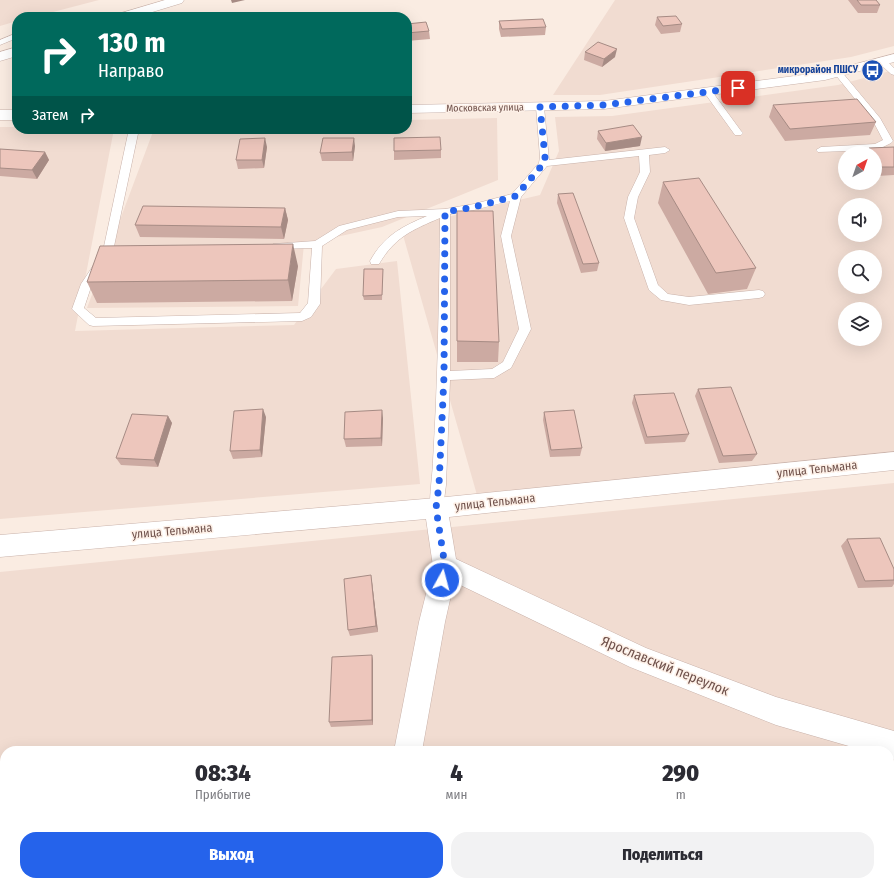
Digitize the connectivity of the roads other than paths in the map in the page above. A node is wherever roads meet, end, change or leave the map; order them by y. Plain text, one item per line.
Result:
1 (178, 0) edge
2 (139, 12) edge
3 (12, 37) edge
4 (0, 43) edge
5 (12, 53) edge
6 (0, 57) edge
7 (888, 59) edge
8 (894, 72) edge
9 (838, 73) junction
10 (708, 92) junction
11 (540, 107) junction
12 (412, 109) edge
13 (0, 115) edge
14 (12, 115) edge
15 (738, 133) dead end
16 (133, 134) edge
17 (665, 150) dead end
18 (820, 150) dead end
19 (644, 152) junction
20 (544, 163) junction
21 (516, 196) junction
22 (445, 212) junction
23 (317, 244) junction
24 (263, 246) edge
25 (375, 261) dead end
26 (759, 294) dead end
27 (444, 376) junction
28 (894, 461) edge
29 (436, 508) junction
30 (0, 546) edge
31 (445, 566) junction
32 (894, 745) edge
33 (409, 746) edge

1 - 2 street
3 - 4 lane
5 - 6 street
7 - 8 lane
7 - 9 street, Московская улица
9 - 10 street, Московская улица
9 - 18 lane
10 - 11 street, Московская улица
10 - 15 lane
11 - 12 street, Московская улица
11 - 20 lane
13 - 14 street
16 - 23 lane
17 - 19 lane
19 - 20 lane
19 - 26 lane
20 - 21 lane
21 - 22 lane
21 - 27 lane
22 - 23 lane
22 - 25 lane
22 - 27 lane
23 - 24 lane
27 - 29 lane
28 - 29 street, улица Тельмана
29 - 30 street, улица Тельмана
29 - 31 street
31 - 32 street, Ярославский переулок
31 - 33 street

